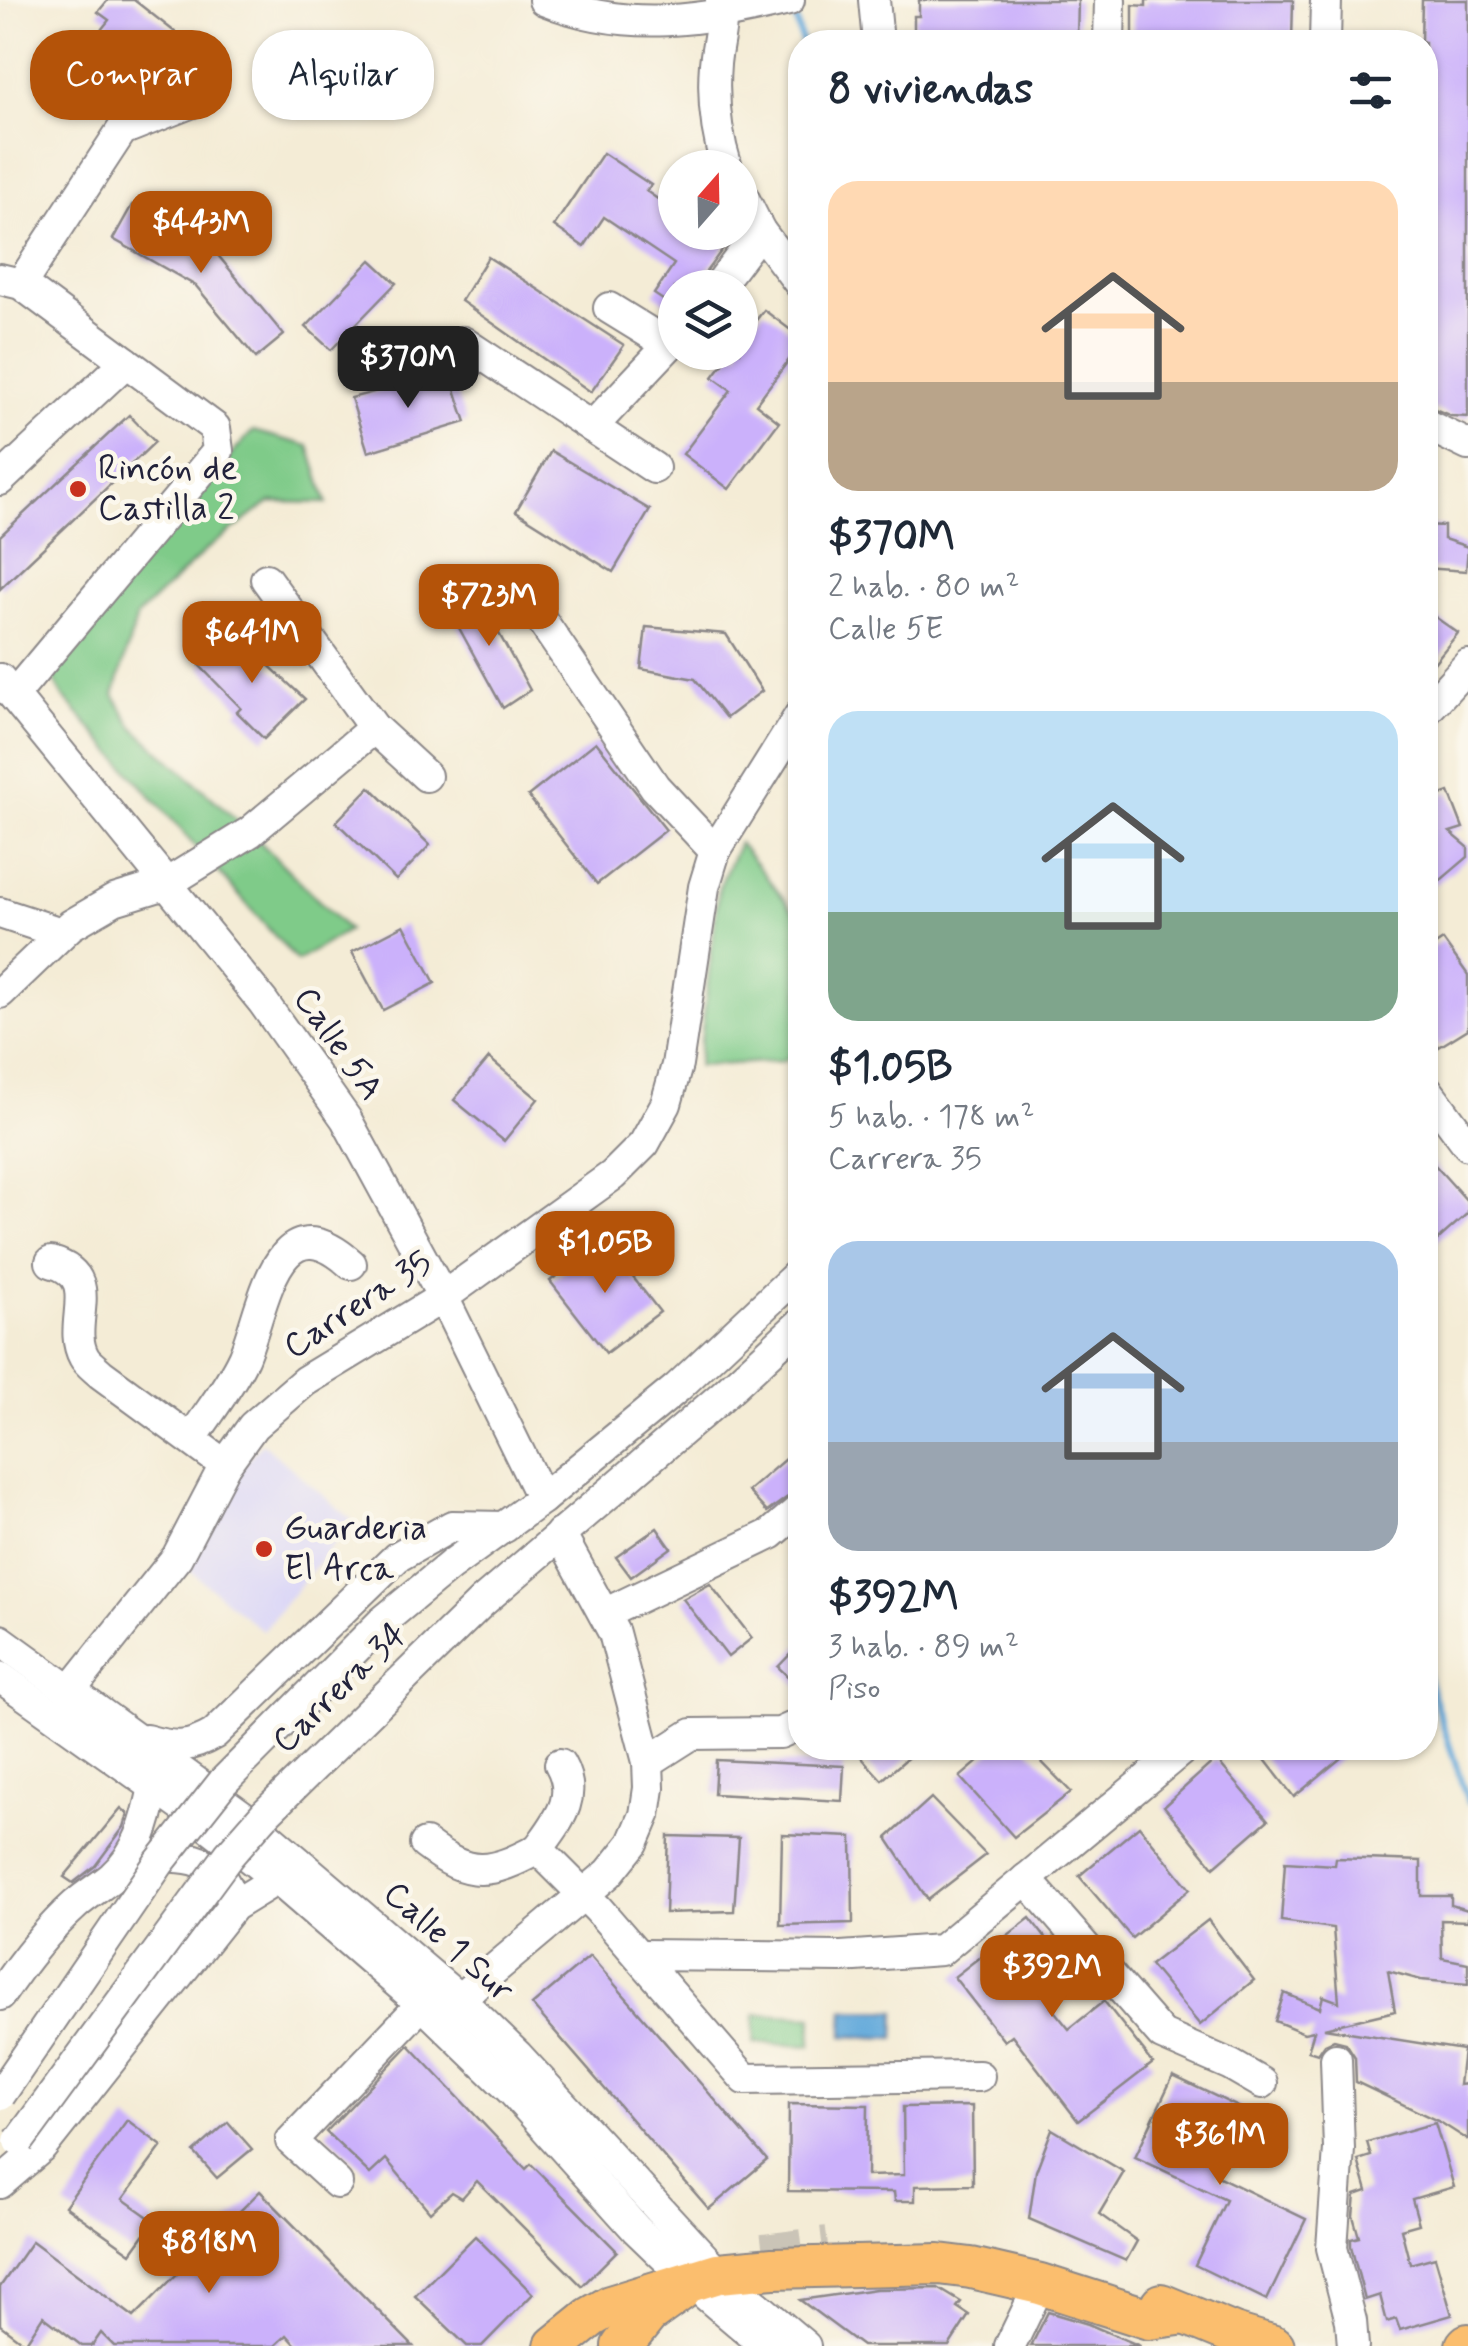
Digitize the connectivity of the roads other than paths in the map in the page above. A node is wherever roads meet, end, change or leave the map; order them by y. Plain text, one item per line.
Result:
1 (544, 0) edge
2 (790, 0) edge
3 (874, 0) edge
4 (1110, 0) edge
5 (1326, 0) edge
6 (722, 8) edge
7 (877, 30) edge
8 (1109, 30) edge
9 (1325, 30) edge
10 (147, 120) edge
11 (722, 150) edge
12 (758, 227) edge
13 (760, 231) junction
14 (788, 268) edge
15 (731, 270) edge
16 (10, 282) edge
17 (609, 308) dead end
18 (658, 334) edge
19 (464, 342) dead end
20 (658, 357) edge
21 (126, 362) junction
22 (592, 428) junction
23 (1438, 430) edge
24 (1468, 445) edge
25 (654, 468) dead end
26 (0, 480) edge
27 (266, 579) dead end
28 (525, 596) dead end
29 (1468, 666) edge
30 (4, 686) edge
31 (1438, 698) edge
32 (374, 728) junction
33 (788, 734) edge
34 (426, 776) dead end
35 (715, 852) junction
36 (166, 884) junction
37 (0, 912) edge
38 (61, 933) junction
39 (0, 994) edge
40 (1438, 1105) edge
41 (1468, 1145) edge
42 (51, 1262) dead end
43 (351, 1264) dead end
44 (788, 1283) edge
45 (443, 1297) junction
46 (788, 1335) edge
47 (192, 1438) junction
48 (225, 1464) junction
49 (542, 1499) junction
50 (788, 1519) edge
51 (504, 1527) junction
52 (560, 1534) junction
53 (604, 1614) junction
54 (0, 1640) edge
55 (0, 1677) edge
56 (70, 1690) junction
57 (788, 1729) edge
58 (136, 1737) junction
59 (1170, 1760) edge
60 (648, 1762) junction
61 (560, 1764) dead end
62 (154, 1787) junction
63 (425, 1844) dead end
64 (538, 1849) junction
65 (129, 1858) junction
66 (277, 1879) junction
67 (1026, 1879) junction
68 (584, 1896) junction
69 (233, 1906) junction
70 (640, 1956) junction
71 (0, 1995) edge
72 (459, 1999) junction
73 (422, 2004) junction
74 (1336, 2059) dead end
75 (980, 2076) dead end
76 (1262, 2083) dead end
77 (0, 2095) edge
78 (0, 2169) edge
79 (0, 2182) edge
80 (337, 2183) dead end
81 (828, 2246) tunnel mouth
82 (705, 2278) junction
83 (1040, 2284) junction
84 (1186, 2314) junction
85 (555, 2346) edge
86 (622, 2346) edge
87 (766, 2346) edge
88 (805, 2346) edge
89 (1010, 2346) edge
90 (1274, 2346) edge
91 (1353, 2346) edge

1 - 6 street
2 - 6 street
3 - 7 street
4 - 8 street
5 - 9 street
6 - 11 street
10 - 16 street
12 - 13 street
13 - 14 street
13 - 15 street
16 - 21 street
17 - 18 street
19 - 22 street
20 - 22 street
21 - 26 street
21 - 30 street
22 - 25 street
23 - 24 street
27 - 32 street
28 - 35 street
29 - 31 street
30 - 36 street, Calle 5A
32 - 34 street
32 - 36 street
33 - 35 street, Carrera 35
35 - 45 street, Carrera 35
36 - 38 street
36 - 45 street, Calle 5A
37 - 38 street
38 - 39 street
40 - 41 street
42 - 47 street
43 - 47 street
44 - 49 street, Carrera 34
45 - 48 street, Carrera 35
45 - 49 street, Calle 5A
46 - 52 street, Carrera 34
47 - 48 street
48 - 56 street, Carrera 35
49 - 51 street, Carrera 34
50 - 53 street
51 - 58 street
51 - 77 street, Carrera 34, bridge
52 - 53 street
52 - 78 street, Carrera 34, bridge
53 - 60 street
54 - 56 street, Calle 1 Sur
55 - 62 street, Calle 1 Sur
56 - 58 street, Calle 1 Sur
57 - 60 street
58 - 72 street, Calle 1 Sur
59 - 67 street
60 - 68 street
61 - 64 street
62 - 65 street
62 - 66 street, Calle 1 Sur
63 - 64 street
64 - 68 street
65 - 69 street
65 - 71 street
66 - 69 street
66 - 73 street, Calle 1 Sur
67 - 70 street
67 - 76 street
68 - 70 street
68 - 72 street
69 - 79 street
70 - 75 street
72 - 82 street, Calle 1 Sur
73 - 80 street
73 - 82 street, Calle 1 Sur
74 - 91 street
81 - 84 main road
82 - 83 main road
82 - 85 main road
82 - 86 main road
82 - 87 street, Calle 1 Sur
82 - 88 street, Calle 1 Sur
83 - 84 main road
83 - 89 street
84 - 90 main road

